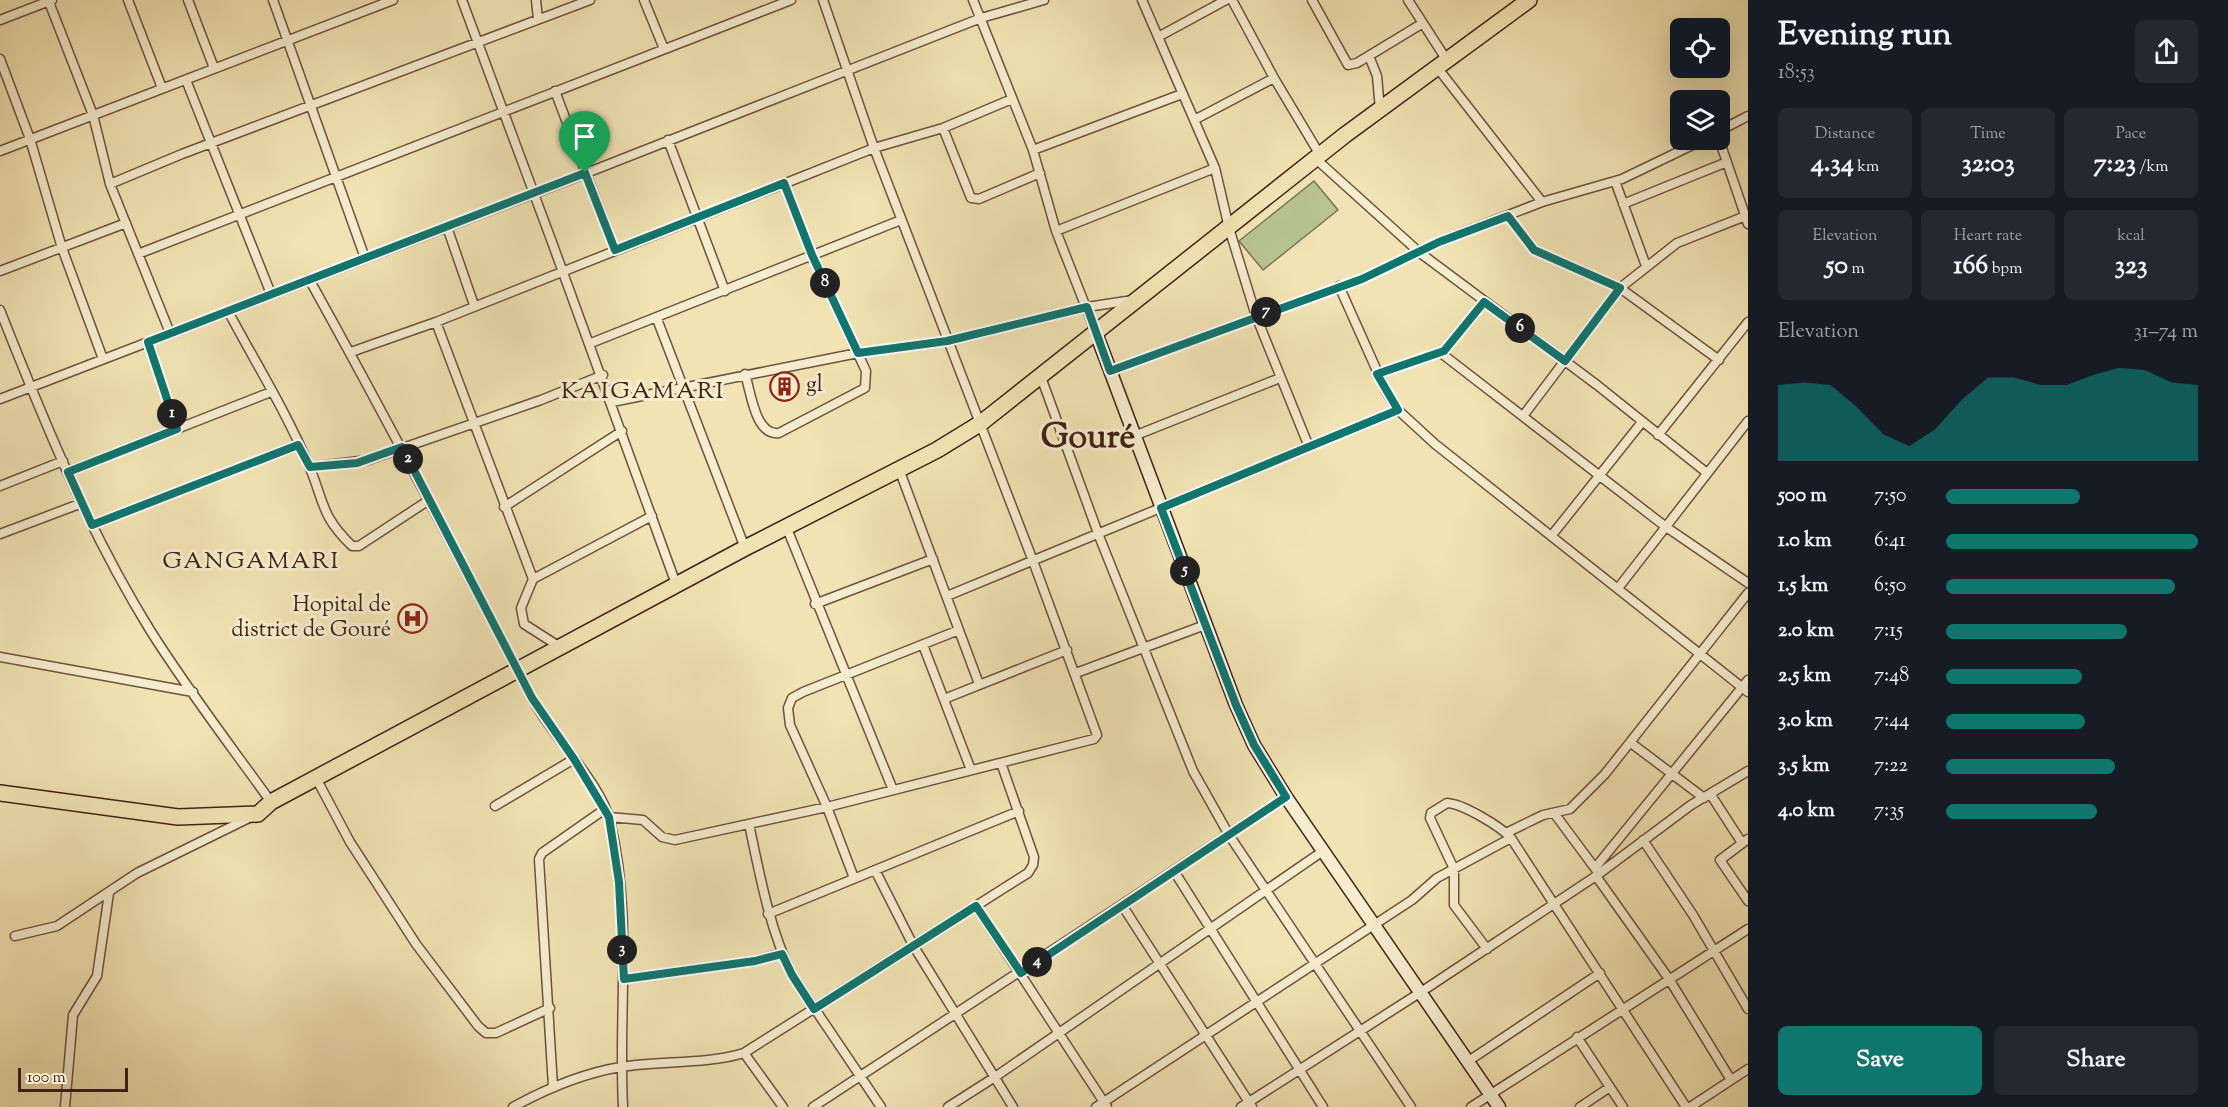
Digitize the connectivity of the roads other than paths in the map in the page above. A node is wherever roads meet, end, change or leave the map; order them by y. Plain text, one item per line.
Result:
1 (128, 0) edge
2 (188, 0) edge
3 (273, 0) edge
4 (393, 0) edge
5 (462, 0) edge
6 (536, 0) edge
7 (590, 0) edge
8 (645, 0) edge
9 (791, 0) edge
10 (823, 0) edge
11 (973, 0) edge
12 (1044, 0) edge
13 (1142, 0) edge
14 (1226, 0) edge
15 (1232, 0) edge
16 (1312, 0) edge
17 (1408, 0) edge
18 (1529, 0) edge
19 (51, 1) edge
20 (981, 18) junction
21 (0, 20) edge
22 (538, 20) junction
23 (1423, 23) junction
24 (1158, 37) junction
25 (288, 38) junction
26 (478, 42) junction
27 (664, 49) junction
28 (1369, 56) junction
29 (0, 58) edge
30 (1441, 62) junction
31 (214, 68) junction
32 (847, 71) junction
33 (1274, 78) junction
34 (186, 80) junction
35 (162, 88) junction
36 (555, 91) junction
37 (1182, 94) junction
38 (1012, 99) junction
39 (311, 105) junction
40 (1380, 110) junction
41 (503, 111) junction
42 (93, 116) junction
43 (1748, 116) edge
44 (1196, 119) junction
45 (1730, 125) edge
46 (943, 128) junction
47 (30, 139) junction
48 (668, 140) junction
49 (211, 143) junction
50 (874, 148) junction
51 (1033, 150) junction
52 (1682, 150) edge
53 (1723, 150) edge
54 (0, 151) edge
55 (1318, 157) junction
56 (1727, 162) junction
57 (1215, 168) junction
58 (1040, 172) junction
59 (585, 173) junction
60 (336, 176) junction
61 (1615, 181) junction
62 (784, 183) junction
63 (110, 184) junction
64 (533, 195) junction
65 (1542, 202) junction
66 (1623, 204) junction
67 (240, 214) junction
68 (1508, 216) junction
69 (696, 218) junction
70 (1747, 218) edge
71 (901, 220) junction
72 (126, 223) junction
73 (447, 227) junction
74 (1229, 228) junction
75 (1056, 231) junction
76 (62, 248) junction
77 (615, 250) junction
78 (1419, 252) junction
79 (138, 254) junction
80 (812, 255) junction
81 (365, 258) junction
82 (1646, 266) junction
83 (562, 270) junction
84 (0, 271) edge
85 (309, 279) junction
86 (1339, 286) junction
87 (1620, 288) junction
88 (725, 291) junction
89 (271, 294) junction
90 (1139, 299) junction
91 (1484, 302) junction
92 (474, 305) junction
93 (1087, 307) junction
94 (0, 310) edge
95 (228, 311) junction
96 (1256, 316) junction
97 (657, 319) junction
98 (436, 322) junction
99 (1748, 322) edge
100 (170, 333) junction
101 (1096, 333) junction
102 (947, 341) junction
103 (148, 342) junction
104 (591, 344) junction
105 (351, 352) junction
106 (858, 353) junction
107 (1441, 353) junction
108 (103, 359) junction
109 (1719, 360) junction
110 (1565, 361) junction
111 (1110, 371) junction
112 (745, 374) junction
113 (1377, 374) junction
114 (603, 375) junction
115 (1041, 376) junction
116 (1280, 378) junction
117 (682, 386) junction
118 (30, 388) junction
119 (271, 392) junction
120 (0, 399) edge
121 (612, 402) junction
122 (1398, 410) junction
123 (1523, 416) junction
124 (474, 422) junction
125 (1642, 422) junction
126 (1748, 422) edge
127 (981, 423) junction
128 (177, 429) junction
129 (622, 431) junction
130 (1062, 435) junction
131 (1658, 435) junction
132 (1134, 436) junction
133 (1053, 439) dead end
134 (298, 445) junction
135 (402, 447) junction
136 (1309, 447) junction
137 (63, 461) junction
138 (310, 467) junction
139 (899, 469) junction
140 (68, 472) junction
141 (1707, 473) junction
142 (1600, 475) junction
143 (0, 486) edge
144 (429, 500) junction
145 (82, 502) junction
146 (504, 507) junction
147 (1161, 508) junction
148 (652, 516) junction
149 (92, 525) junction
150 (786, 526) junction
151 (1666, 527) junction
152 (0, 534) edge
153 (1552, 535) junction
154 (1099, 536) junction
155 (745, 548) junction
156 (933, 559) junction
157 (1034, 561) junction
158 (533, 579) junction
159 (1748, 583) edge
160 (676, 584) junction
161 (1619, 587) junction
162 (1748, 593) edge
163 (947, 596) junction
164 (816, 604) junction
165 (1205, 625) junction
166 (959, 630) junction
167 (923, 645) junction
168 (561, 647) junction
169 (1143, 647) junction
170 (1067, 650) junction
171 (1700, 653) junction
172 (0, 657) edge
173 (519, 670) junction
174 (1076, 673) junction
175 (845, 675) junction
176 (979, 684) junction
177 (1746, 686) edge
178 (193, 692) junction
179 (944, 699) junction
180 (1631, 743) junction
181 (574, 759) junction
182 (1001, 763) junction
183 (971, 770) junction
184 (1748, 771) edge
185 (1674, 774) junction
186 (316, 778) junction
187 (893, 790) junction
188 (0, 792) edge
189 (1708, 796) junction
190 (1286, 797) junction
191 (271, 802) junction
192 (495, 806) dead end
193 (827, 807) junction
194 (1018, 811) junction
195 (607, 813) junction
196 (1554, 813) junction
197 (258, 814) junction
198 (749, 824) junction
199 (1228, 835) junction
200 (1508, 835) junction
201 (1643, 840) junction
202 (1745, 841) edge
203 (1323, 851) junction
204 (1454, 868) junction
205 (875, 870) junction
206 (1174, 871) junction
207 (1597, 873) junction
208 (854, 878) junction
209 (1266, 892) junction
210 (109, 893) junction
211 (1748, 901) edge
212 (1554, 903) junction
213 (1122, 905) junction
214 (976, 906) junction
215 (768, 914) junction
216 (1373, 924) junction
217 (1211, 929) junction
218 (1748, 929) edge
219 (15, 936) dead end
220 (913, 945) junction
221 (1487, 949) junction
222 (1713, 951) junction
223 (782, 954) junction
224 (1315, 963) junction
225 (1161, 964) junction
226 (1021, 973) junction
227 (1600, 973) junction
228 (624, 979) junction
229 (1668, 979) junction
230 (1421, 992) junction
231 (1257, 1002) junction
232 (550, 1008) junction
233 (1622, 1008) junction
234 (814, 1009) junction
235 (1748, 1009) edge
236 (957, 1015) junction
237 (1360, 1031) junction
238 (1059, 1033) junction
239 (1207, 1034) junction
240 (1577, 1037) junction
241 (744, 1053) junction
242 (1467, 1062) junction
243 (621, 1067) junction
244 (1748, 1069) edge
245 (1299, 1070) junction
246 (860, 1077) junction
247 (995, 1077) junction
248 (1731, 1080) junction
249 (553, 1087) junction
250 (1610, 1088) junction
251 (1490, 1094) junction
252 (1105, 1104) edge
253 (1248, 1105) edge
254 (65, 1107) edge
255 (513, 1107) edge
256 (623, 1107) edge
257 (783, 1107) edge
258 (813, 1107) edge
259 (881, 1107) edge
260 (948, 1107) edge
261 (1013, 1107) edge
262 (1096, 1107) edge
263 (1323, 1107) edge
264 (1411, 1107) edge
265 (1471, 1107) edge
266 (1499, 1107) edge
267 (1580, 1107) edge
268 (1623, 1107) edge
269 (1688, 1107) edge

1 - 35 street
2 - 31 street
3 - 25 street
4 - 25 street
5 - 26 street
6 - 22 street
7 - 22 street
8 - 27 street
9 - 27 street
10 - 32 street
11 - 20 street
12 - 20 street
13 - 24 street
14 - 24 street
15 - 33 street
16 - 28 street
17 - 23 street
18 - 30 highway
19 - 21 street
19 - 42 street
20 - 32 street
20 - 38 street
22 - 26 street
23 - 28 street
23 - 30 street
24 - 37 street
25 - 31 street
25 - 39 street
26 - 39 street
26 - 41 street
27 - 36 street
28 - 40 street
29 - 47 street
30 - 40 highway
30 - 65 street
31 - 34 street
32 - 48 street
32 - 50 street
33 - 44 street
33 - 55 street
34 - 35 street
34 - 49 street
35 - 42 street
36 - 41 street
36 - 59 street
37 - 44 street
37 - 51 street
38 - 46 street
38 - 51 street
39 - 49 street
39 - 60 street
40 - 55 highway
41 - 60 street
41 - 64 street
42 - 47 street
42 - 63 street
43 - 45 street
44 - 57 street
46 - 50 street
46 - 58 street
47 - 54 street
47 - 76 street
48 - 59 street
48 - 69 street
49 - 63 street
49 - 67 street
50 - 62 street
50 - 71 street
51 - 58 street
52 - 61 street
53 - 56 street
55 - 74 highway
55 - 78 street
56 - 66 street
56 - 70 street
57 - 74 street
57 - 75 street
58 - 75 street
59 - 64 street
59 - 77 street
60 - 67 street
60 - 81 street
61 - 65 street
61 - 66 street
62 - 69 street
62 - 80 street
63 - 72 street
64 - 73 street
64 - 83 street
65 - 68 street
66 - 82 street
67 - 79 street
67 - 89 street
68 - 78 street
68 - 87 street
69 - 77 street
69 - 88 street
70 - 82 street
71 - 80 street
71 - 102 street
72 - 76 street
72 - 79 street
73 - 81 street
73 - 92 street
74 - 90 highway
74 - 96 street
75 - 93 street
76 - 84 street
76 - 108 street
77 - 83 street
78 - 86 street
78 - 91 street
79 - 100 street
80 - 88 street
80 - 106 street
81 - 85 street
82 - 87 street
83 - 92 street
83 - 104 street
85 - 89 street
85 - 105 street
86 - 96 street
86 - 113 street
87 - 109 street
87 - 110 street
88 - 97 street
89 - 95 street
90 - 93 street
90 - 101 highway
91 - 107 street
91 - 110 street
92 - 98 street
93 - 101 street
93 - 102 street
94 - 118 street
95 - 100 street
95 - 119 street
96 - 111 street
96 - 116 street
97 - 104 street
97 - 117 street
98 - 105 street
98 - 124 street
99 - 109 street
100 - 103 street
101 - 111 main road
101 - 115 highway
102 - 106 street
102 - 127 street
103 - 108 street
103 - 128 street
104 - 114 street
105 - 135 street
106 - 112 street
106 - 112 street
107 - 113 street
107 - 123 street
108 - 118 street
109 - 131 street
110 - 123 street
110 - 125 street
111 - 132 main road
112 - 117 street
113 - 122 street
114 - 121 street
114 - 124 street
115 - 127 highway
115 - 130 street
116 - 132 street
116 - 136 street
117 - 121 street
117 - 155 street
118 - 120 street
118 - 137 street
119 - 128 street
119 - 134 street
121 - 129 street
122 - 136 street
122 - 153 street
123 - 142 street
124 - 135 street
124 - 146 street
125 - 131 street
125 - 142 street
126 - 141 street
127 - 139 highway
127 - 157 street
128 - 140 street
129 - 146 street
129 - 148 street
130 - 133 street
130 - 154 street
131 - 141 street
132 - 147 main road
134 - 138 street
134 - 149 street
135 - 138 street
135 - 144 street
136 - 147 street
137 - 140 street
137 - 143 street
138 - 144 street
139 - 150 highway
139 - 156 street
140 - 145 street
141 - 151 street
142 - 151 street
142 - 153 street
144 - 173 street
145 - 149 street
145 - 152 street
146 - 158 street
147 - 154 street
147 - 165 main road
148 - 158 street
148 - 160 street
149 - 178 street
150 - 155 highway
150 - 164 street
151 - 159 street
151 - 161 street
153 - 161 street
154 - 157 street
154 - 169 street
155 - 160 highway
156 - 163 street
156 - 164 street
157 - 163 street
157 - 170 street
158 - 168 street
160 - 168 highway
161 - 171 street
162 - 171 street
163 - 166 street
164 - 175 street
165 - 169 street
165 - 190 main road
166 - 167 street
166 - 176 street
167 - 175 street
167 - 179 street
168 - 173 highway
169 - 174 street
169 - 199 street
170 - 174 street
170 - 176 street
171 - 177 street
171 - 180 street
172 - 178 street
173 - 181 street
173 - 186 highway
174 - 182 street
175 - 187 street
175 - 193 street
176 - 179 street
177 - 185 street
178 - 191 street
179 - 183 street
180 - 185 street
180 - 196 street
181 - 192 street
181 - 195 street
182 - 183 street
182 - 194 street
183 - 187 street
184 - 189 street
185 - 189 street
185 - 207 street
186 - 191 highway
186 - 232 street
187 - 193 street
188 - 197 highway
189 - 201 street
189 - 202 street
190 - 199 street
190 - 203 main road
191 - 197 highway
193 - 198 street
193 - 208 street
194 - 205 street
194 - 214 street
195 - 198 street
195 - 228 street
195 - 232 street
196 - 200 street
196 - 207 street
197 - 210 street
198 - 215 street
199 - 206 street
199 - 209 street
200 - 204 street
200 - 204 street
200 - 212 street
201 - 207 street
201 - 222 street
202 - 211 street
203 - 209 street
203 - 216 main road
204 - 216 street
204 - 221 street
205 - 208 street
205 - 220 street
206 - 213 street
206 - 217 street
207 - 212 street
207 - 229 street
208 - 215 street
209 - 217 street
209 - 224 street
210 - 219 street
210 - 254 street
212 - 221 street
212 - 227 street
213 - 225 street
213 - 226 street
214 - 220 street
214 - 226 street
215 - 223 street
216 - 224 street
216 - 230 main road
217 - 225 street
217 - 231 street
218 - 222 street
220 - 234 street
220 - 236 street
221 - 230 street
222 - 229 street
222 - 235 street
223 - 228 street
223 - 234 street
224 - 231 street
224 - 237 street
225 - 238 street
225 - 239 street
226 - 236 street
226 - 238 street
227 - 233 street
227 - 242 street
228 - 243 street
229 - 233 street
229 - 248 street
230 - 237 street
230 - 242 main road
231 - 239 street
231 - 245 street
232 - 249 street
233 - 240 street
233 - 269 street
234 - 241 street
234 - 246 street
236 - 246 street
236 - 247 street
237 - 245 street
237 - 264 street
238 - 247 street
238 - 252 street
239 - 252 street
239 - 253 street
240 - 250 street
240 - 251 street
241 - 243 street
241 - 257 street
242 - 251 main road
243 - 249 street
243 - 256 street
244 - 248 street
245 - 253 street
245 - 263 street
246 - 258 street
246 - 259 street
247 - 260 street
247 - 261 street
248 - 269 street
249 - 255 street
250 - 267 street
250 - 268 street
251 - 265 street
251 - 266 main road
252 - 262 street

